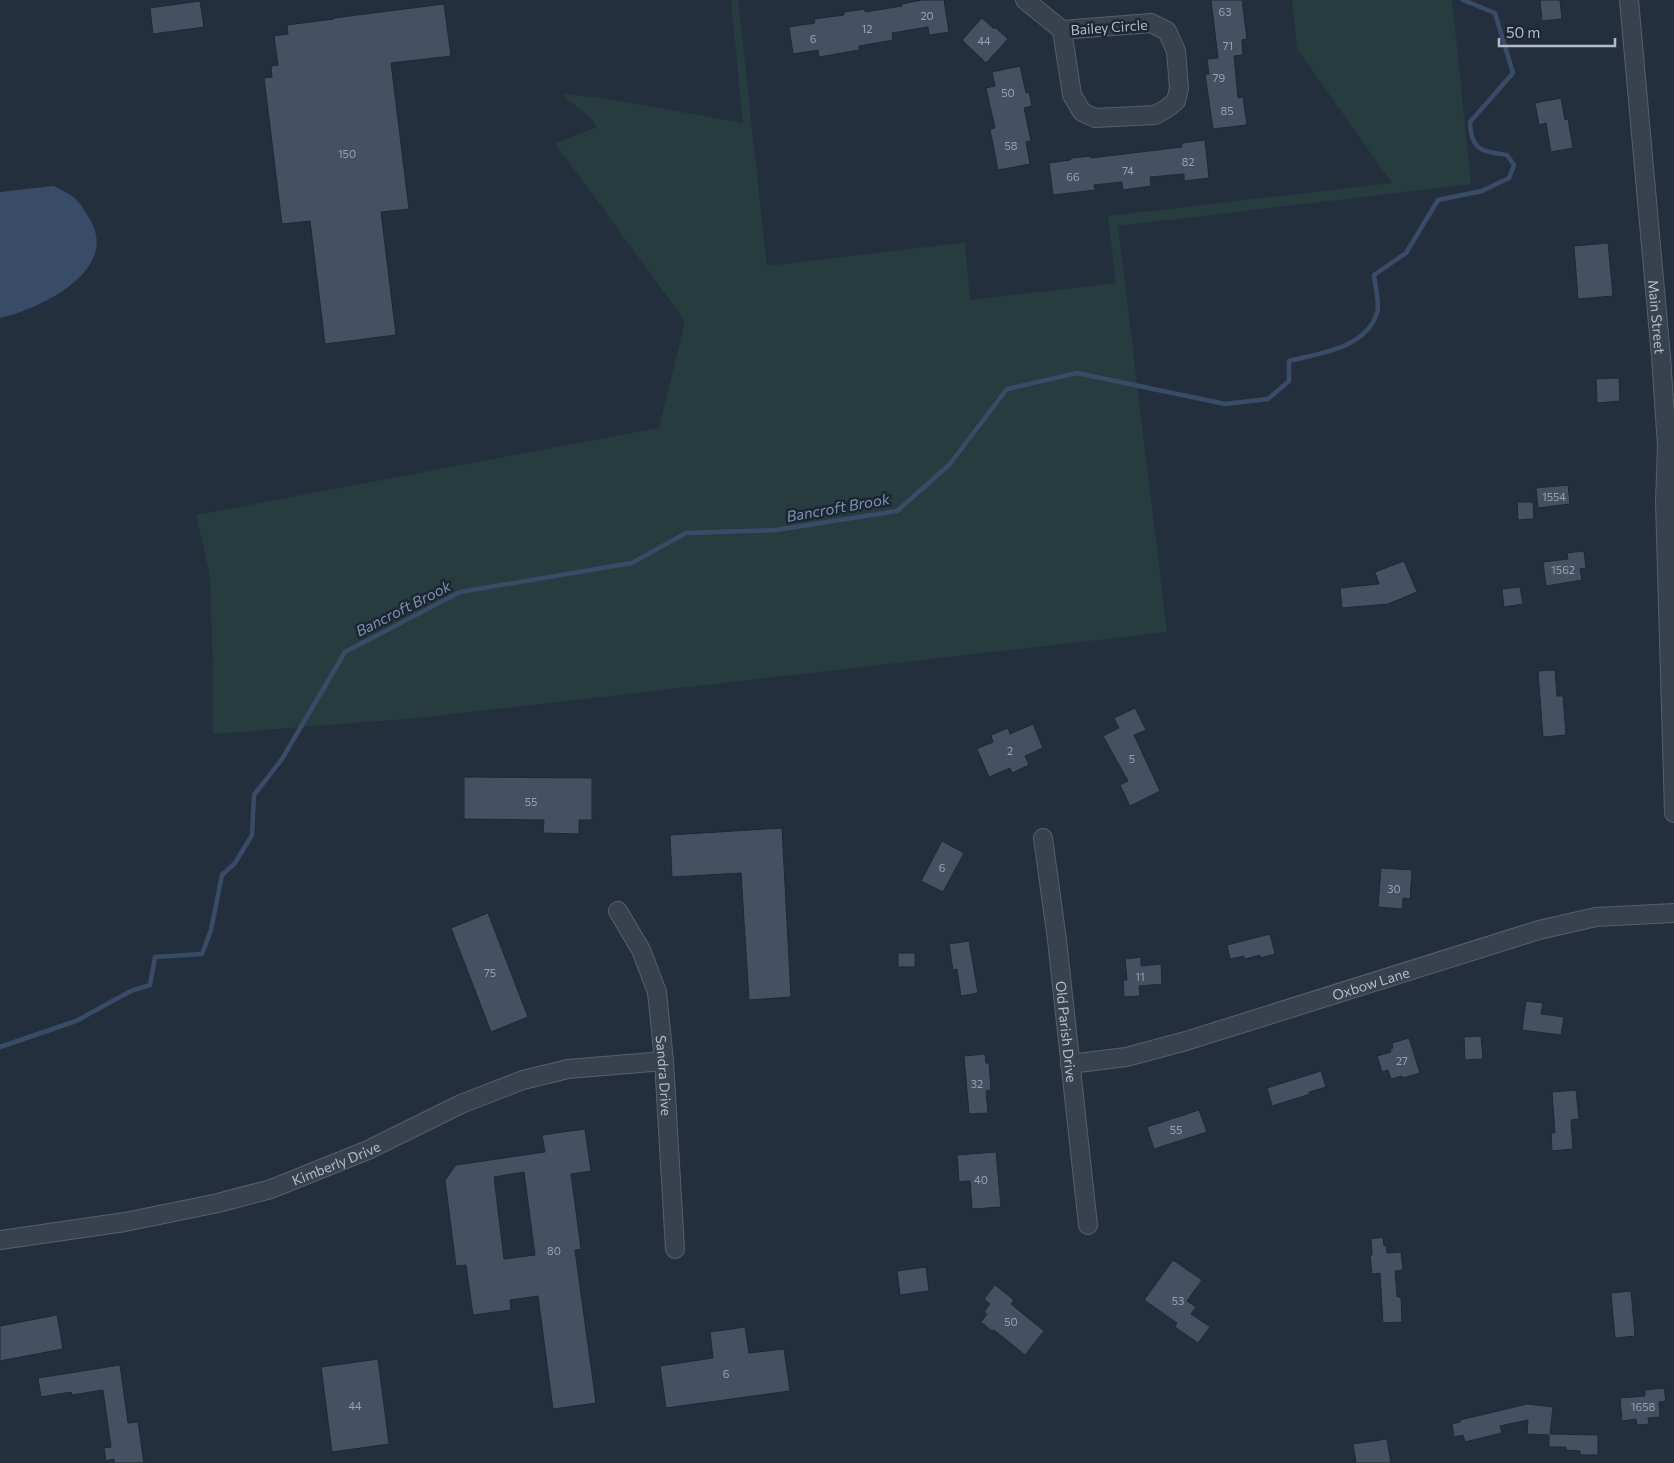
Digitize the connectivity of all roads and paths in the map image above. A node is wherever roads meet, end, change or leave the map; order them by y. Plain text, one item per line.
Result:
1 (1025, 0) edge
2 (1628, 0) edge
3 (1062, 30) junction
4 (1674, 813) edge
5 (1043, 838) dead end
6 (618, 911) dead end
7 (1674, 913) edge
8 (664, 1061) junction
9 (1070, 1064) junction
10 (1088, 1225) dead end
11 (0, 1240) edge
12 (675, 1249) dead end

1 - 3 street, Bailey Circle
2 - 4 street, Main Street
3 - 3 street, Bailey Circle
5 - 9 street, Old Parish Drive
6 - 8 street, Sandra Drive
7 - 9 street, Oxbow Lane
8 - 11 street, Kimberly Drive
8 - 12 street, Sandra Drive
9 - 10 street, Old Parish Drive

